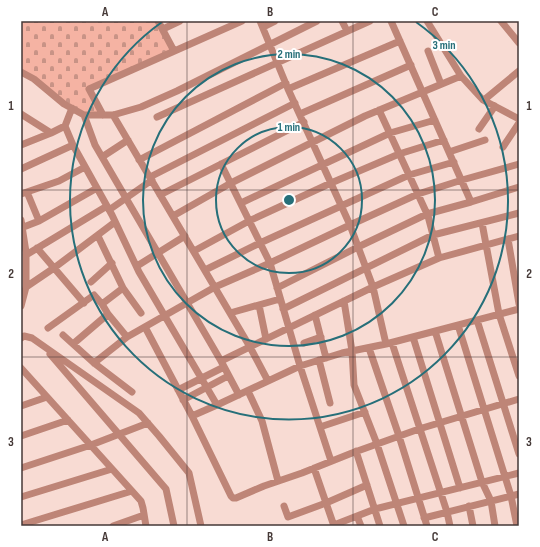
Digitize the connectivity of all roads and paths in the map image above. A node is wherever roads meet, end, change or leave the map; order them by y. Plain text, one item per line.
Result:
1 (158, 21) edge
2 (180, 21) edge
3 (242, 21) edge
4 (275, 21) edge
5 (317, 21) edge
6 (342, 21) edge
7 (370, 21) edge
8 (391, 21) edge
9 (427, 21) edge
10 (501, 21) edge
11 (262, 24) edge
12 (163, 29) junction
13 (347, 32) junction
14 (400, 41) junction
15 (519, 43) edge
16 (270, 44) junction
17 (428, 50) dead end
18 (174, 51) junction
19 (278, 63) junction
20 (410, 65) junction
21 (519, 71) edge
22 (21, 72) edge
23 (461, 76) junction
24 (441, 84) junction
25 (287, 86) junction
26 (423, 92) junction
27 (484, 100) junction
28 (295, 103) junction
29 (495, 106) junction
30 (72, 108) junction
31 (379, 110) junction
32 (21, 114) edge
33 (300, 114) junction
34 (84, 115) junction
35 (103, 115) junction
36 (113, 115) junction
37 (157, 117) dead end
38 (519, 119) edge
39 (435, 120) junction
40 (304, 122) junction
41 (519, 123) edge
42 (64, 126) junction
43 (479, 129) dead end
44 (390, 133) junction
45 (51, 134) junction
46 (128, 140) junction
47 (444, 140) junction
48 (485, 140) dead end
49 (313, 142) junction
50 (21, 144) edge
51 (73, 145) junction
52 (503, 147) dead end
53 (449, 152) junction
54 (399, 154) junction
55 (102, 157) junction
56 (139, 160) junction
57 (454, 162) junction
58 (221, 164) junction
59 (323, 164) junction
60 (519, 164) edge
61 (85, 167) junction
62 (21, 169) edge
63 (409, 175) junction
64 (151, 179) junction
65 (462, 180) junction
66 (231, 183) junction
67 (331, 183) junction
68 (519, 187) edge
69 (97, 188) junction
70 (24, 193) edge
71 (418, 194) junction
72 (160, 195) junction
73 (126, 198) junction
74 (471, 202) junction
75 (240, 203) junction
76 (341, 206) junction
77 (108, 208) junction
78 (519, 213) edge
79 (427, 214) junction
80 (173, 216) junction
81 (39, 221) junction
82 (249, 221) junction
83 (115, 222) junction
84 (482, 223) junction
85 (350, 225) junction
86 (21, 226) edge
87 (433, 235) junction
88 (98, 236) junction
89 (185, 236) junction
90 (519, 236) edge
91 (508, 239) junction
92 (260, 243) junction
93 (487, 245) junction
94 (358, 247) junction
95 (37, 248) junction
96 (194, 251) junction
97 (24, 253) edge
98 (158, 253) junction
99 (439, 258) junction
100 (112, 263) junction
101 (270, 263) junction
102 (137, 266) junction
103 (54, 268) junction
104 (366, 268) junction
105 (205, 270) junction
106 (23, 274) edge
107 (91, 282) dead end
108 (215, 287) junction
109 (373, 287) junction
110 (26, 288) junction
111 (124, 288) junction
112 (277, 288) junction
113 (280, 299) junction
114 (344, 301) junction
115 (84, 303) junction
116 (187, 303) junction
117 (102, 304) junction
118 (519, 304) edge
119 (259, 305) junction
120 (21, 306) edge
121 (283, 309) junction
122 (519, 309) edge
123 (141, 313) dead end
124 (230, 313) junction
125 (108, 314) junction
126 (499, 314) junction
127 (315, 315) junction
128 (165, 316) junction
129 (477, 320) junction
130 (458, 325) junction
131 (145, 327) junction
132 (48, 328) dead end
133 (289, 328) junction
134 (435, 331) junction
135 (63, 335) dead end
136 (321, 336) junction
137 (127, 337) junction
138 (413, 337) junction
139 (21, 338) edge
140 (266, 339) junction
141 (304, 343) dead end
142 (72, 344) junction
143 (389, 344) junction
144 (43, 346) junction
145 (250, 347) junction
146 (369, 348) junction
147 (352, 351) junction
148 (322, 359) junction
149 (94, 363) junction
150 (222, 364) junction
151 (300, 366) junction
152 (21, 368) edge
153 (24, 376) edge
154 (228, 376) junction
155 (519, 376) edge
156 (202, 379) junction
157 (268, 381) junction
158 (207, 387) junction
159 (178, 390) junction
160 (248, 391) junction
161 (132, 392) dead end
162 (239, 395) junction
163 (47, 397) junction
164 (519, 399) edge
165 (183, 400) junction
166 (330, 403) dead end
167 (503, 403) junction
168 (217, 405) junction
169 (21, 406) edge
170 (484, 409) junction
171 (365, 412) junction
172 (192, 416) junction
173 (461, 416) junction
174 (68, 420) junction
175 (440, 423) junction
176 (148, 424) junction
177 (320, 427) junction
178 (419, 429) junction
179 (120, 435) junction
180 (21, 436) edge
181 (399, 436) junction
182 (377, 444) junction
183 (91, 445) junction
184 (356, 451) junction
185 (519, 454) edge
186 (332, 461) junction
187 (21, 468) edge
188 (314, 468) junction
189 (112, 469) junction
190 (519, 473) edge
191 (505, 476) junction
192 (278, 481) junction
193 (482, 482) junction
194 (367, 485) junction
195 (460, 488) junction
196 (132, 491) junction
197 (441, 493) junction
198 (519, 494) edge
199 (511, 496) junction
200 (21, 497) edge
201 (418, 498) junction
202 (491, 501) junction
203 (326, 503) junction
204 (396, 504) junction
205 (284, 506) dead end
206 (470, 506) junction
207 (376, 510) junction
208 (447, 512) junction
209 (144, 516) junction
210 (357, 516) junction
211 (424, 518) junction
212 (21, 525) edge
213 (334, 525) edge
214 (113, 526) edge
215 (146, 526) edge
216 (174, 526) edge
217 (201, 526) edge
218 (361, 526) edge
219 (380, 526) edge
220 (404, 526) edge
221 (427, 526) edge
222 (450, 526) edge
223 (473, 526) edge
224 (495, 526) edge
225 (517, 526) edge

1 - 12 street
2 - 12 street
3 - 18 street
4 - 11 street
5 - 16 street
6 - 13 street
7 - 13 street
8 - 14 street
9 - 23 street
10 - 15 street
11 - 16 street
12 - 18 street
13 - 19 street
14 - 20 street
14 - 25 street
16 - 19 street
16 - 36 street
17 - 24 street
18 - 35 street
19 - 25 street
19 - 37 street
20 - 26 street
20 - 33 street
21 - 27 street
22 - 30 street
23 - 24 street
23 - 27 street
24 - 26 street
25 - 28 street
25 - 56 street
26 - 31 street
26 - 39 street
27 - 29 street
28 - 33 street
28 - 64 street
29 - 38 street
29 - 43 street
30 - 34 street
30 - 42 street
31 - 44 street
31 - 49 street
32 - 45 street
33 - 40 street
34 - 35 street
34 - 55 street
35 - 36 street
36 - 46 street
39 - 44 street
39 - 47 street
40 - 49 street
40 - 58 street
41 - 52 street
42 - 45 street
42 - 51 street
44 - 54 street
44 - 59 street
45 - 50 street
46 - 55 street
46 - 56 street
47 - 53 street
47 - 54 street
48 - 53 street
49 - 59 street
49 - 66 street
51 - 61 street
51 - 62 street
53 - 57 street
54 - 63 street
54 - 67 street
55 - 73 street
56 - 64 street
57 - 63 street
57 - 65 street
58 - 66 street
58 - 72 street
59 - 67 street
59 - 75 street
60 - 65 street
61 - 69 street
61 - 70 street
63 - 71 street
63 - 76 street
64 - 72 street
64 - 73 street
65 - 71 street
65 - 74 street
66 - 75 street
66 - 80 street
67 - 76 street
67 - 82 street
68 - 74 street
69 - 77 street
69 - 81 street
70 - 81 street
71 - 79 street
71 - 85 street
72 - 80 street
73 - 77 street
73 - 98 street
74 - 79 street
75 - 82 street
76 - 85 street
76 - 92 street
77 - 83 street
77 - 95 street
78 - 84 street
79 - 87 street
79 - 94 street
80 - 89 street
81 - 86 street
82 - 92 street
82 - 96 street
83 - 88 street
83 - 102 street
84 - 87 street
84 - 93 street
85 - 94 street
85 - 101 street
86 - 97 street
87 - 99 street
87 - 104 street
88 - 100 street
88 - 103 street
89 - 96 street
89 - 98 street
90 - 91 street
91 - 93 street
91 - 118 street
92 - 101 street
92 - 105 street
93 - 99 street
93 - 126 street
94 - 104 street
94 - 112 street
95 - 97 street
95 - 103 street
96 - 105 street
97 - 106 street
98 - 102 street
98 - 116 street
99 - 109 street
100 - 107 street
100 - 111 street
101 - 108 street
101 - 112 street
102 - 128 street
103 - 110 street
103 - 115 street
104 - 109 street
104 - 121 street
105 - 108 street
106 - 110 street
108 - 116 street
108 - 124 street
109 - 114 street
109 - 143 street
110 - 120 street
111 - 117 street
111 - 123 street
112 - 113 street
113 - 119 street
113 - 121 street
114 - 127 street
114 - 147 street
115 - 117 street
115 - 132 street
116 - 128 street
116 - 150 street
117 - 125 street
119 - 124 street
119 - 140 street
121 - 133 street
122 - 126 street
124 - 145 street
125 - 137 street
125 - 142 street
126 - 129 street
126 - 155 street
127 - 133 street
127 - 136 street
128 - 131 street
128 - 156 street
129 - 130 street
129 - 167 street
130 - 134 street
130 - 170 street
131 - 137 street
131 - 159 street
133 - 140 street
133 - 151 street
134 - 138 street
134 - 173 street
135 - 142 street
136 - 141 street
136 - 148 street
137 - 149 street
138 - 143 street
138 - 175 street
139 - 144 street
140 - 145 street
142 - 149 street
143 - 146 street
143 - 178 street
144 - 176 street
144 - 179 street
145 - 150 street
145 - 157 street
146 - 147 street
146 - 181 street
147 - 148 street
147 - 171 street
148 - 151 street
148 - 166 street
149 - 161 street
150 - 154 street
150 - 156 street
151 - 157 street
151 - 177 street
152 - 153 street
153 - 163 street
154 - 158 street
154 - 162 street
156 - 158 street
156 - 159 street
157 - 160 street
158 - 165 street
158 - 168 street
159 - 165 street
160 - 162 street
160 - 192 street
162 - 168 street
163 - 169 street
163 - 174 street
164 - 167 street
165 - 172 street
167 - 170 street
167 - 185 street
168 - 172 street
170 - 173 street
170 - 191 street
171 - 177 street
171 - 182 street
172 - 192 street
173 - 175 street
173 - 193 street
174 - 180 street
174 - 183 street
175 - 178 street
175 - 195 street
176 - 179 street
176 - 217 street
177 - 186 street
178 - 181 street
178 - 197 street
179 - 183 street
179 - 216 street
181 - 182 street
181 - 201 street
182 - 184 street
182 - 204 street
183 - 187 street
183 - 189 street
184 - 186 street
184 - 194 street
186 - 188 street
188 - 192 street
188 - 203 street
189 - 196 street
189 - 200 street
190 - 191 street
191 - 193 street
191 - 199 street
193 - 195 street
193 - 202 street
194 - 203 street
194 - 207 street
195 - 197 street
196 - 209 street
196 - 212 street
197 - 201 street
197 - 208 street
198 - 199 street
199 - 202 street
199 - 225 street
201 - 204 street
201 - 211 street
202 - 206 street
202 - 224 street
203 - 205 street
203 - 213 street
204 - 207 street
204 - 220 street
206 - 208 street
206 - 223 street
207 - 210 street
207 - 219 street
208 - 211 street
208 - 222 street
209 - 214 street
209 - 215 street
210 - 213 street
210 - 218 street
211 - 221 street

